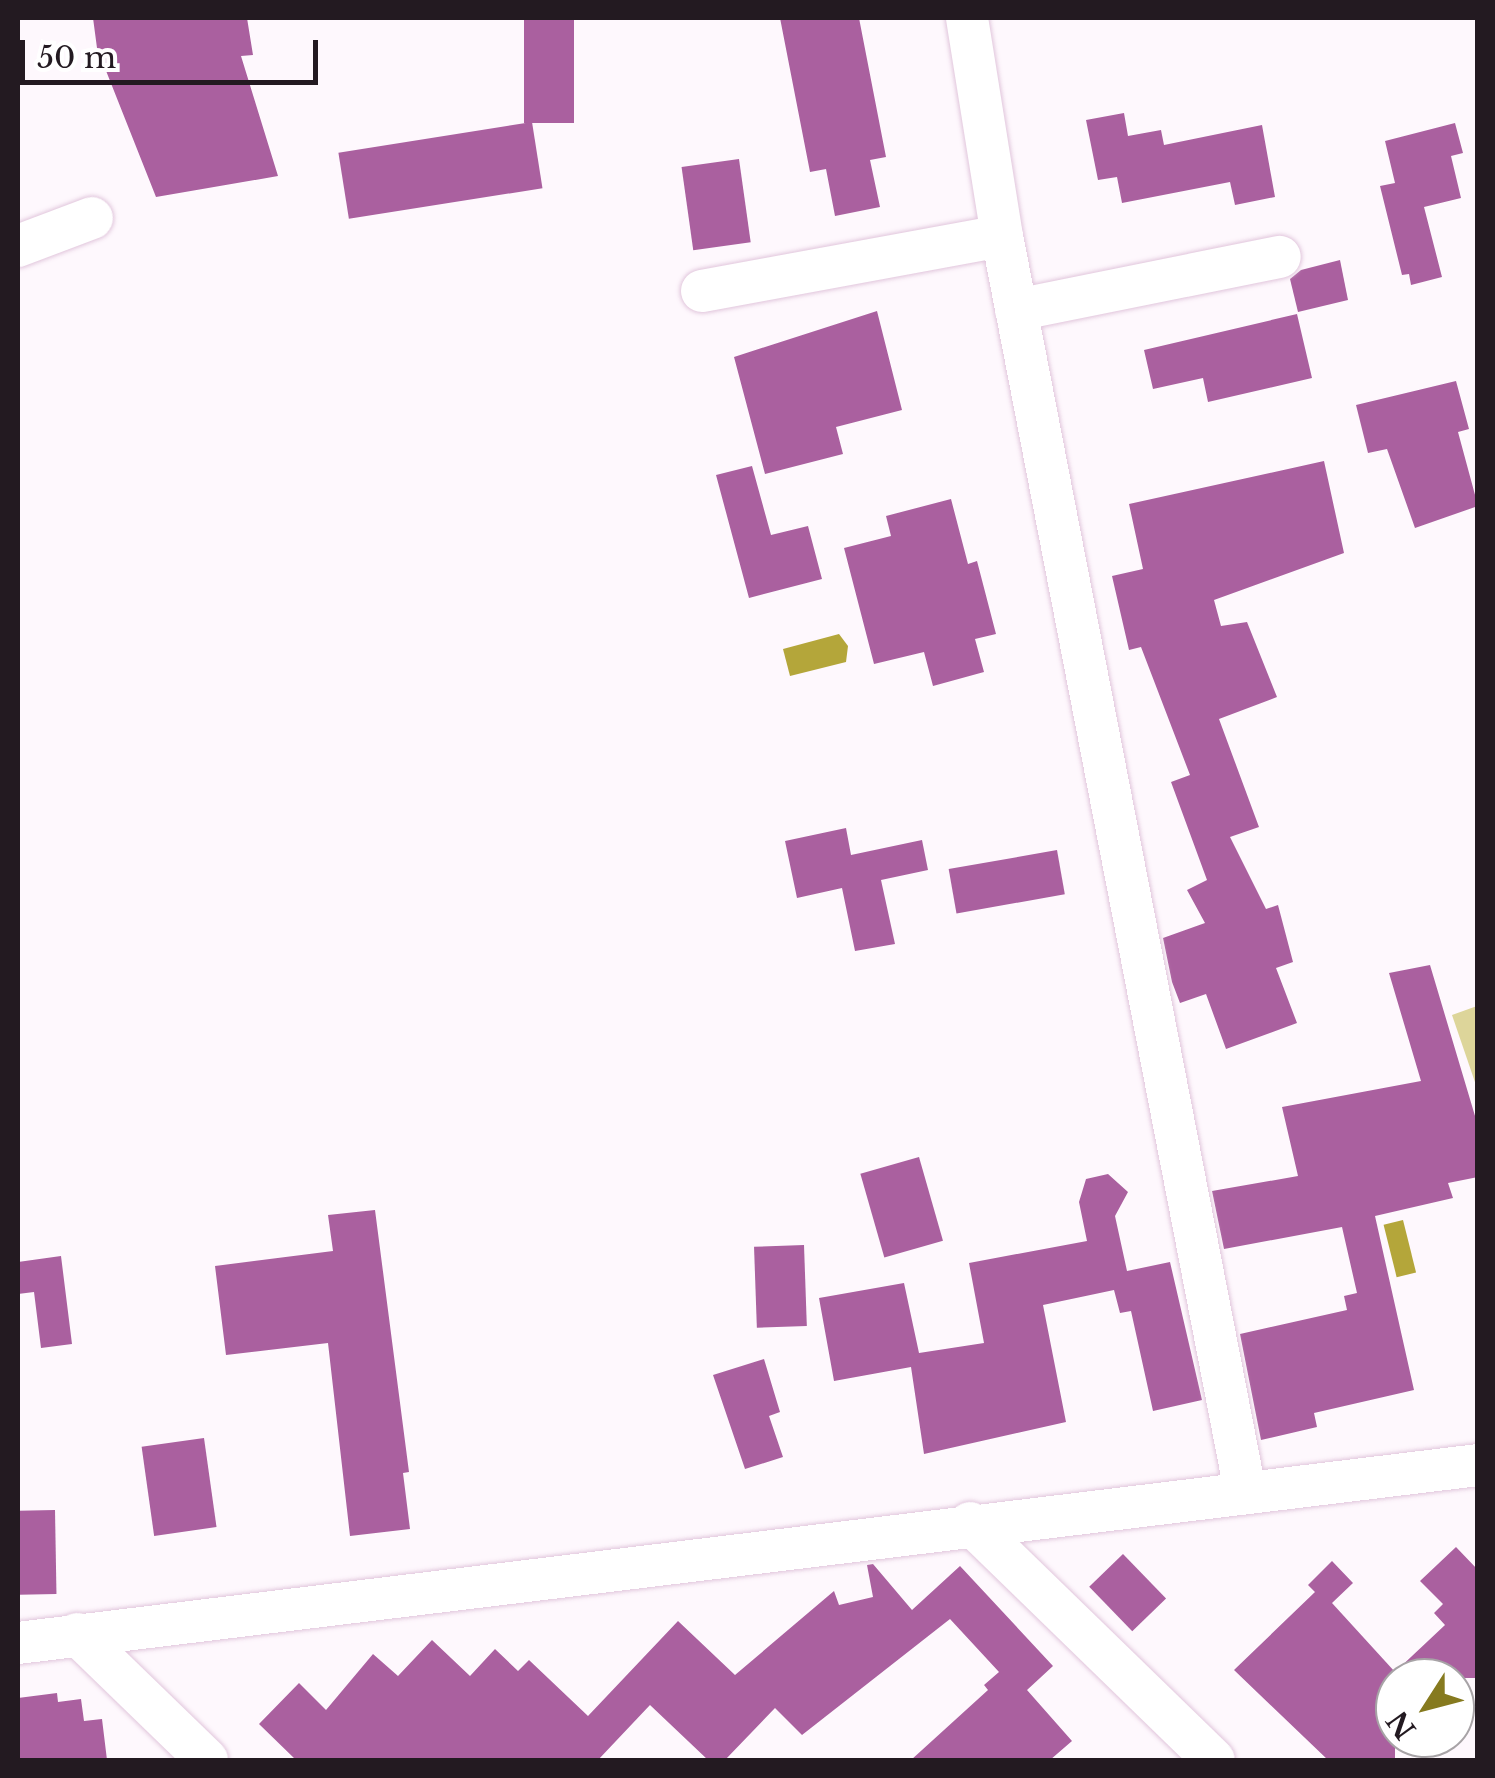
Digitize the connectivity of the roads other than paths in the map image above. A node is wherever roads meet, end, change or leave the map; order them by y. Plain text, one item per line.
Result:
1 (968, 18) edge
2 (92, 218) dead end
3 (1002, 236) junction
4 (18, 246) edge
5 (1280, 257) dead end
6 (702, 291) dead end
7 (1016, 310) junction
8 (1478, 1466) edge
9 (1246, 1491) junction
10 (970, 1523) junction
11 (77, 1634) junction
12 (18, 1643) edge
13 (207, 1760) edge
14 (1214, 1760) edge

1 - 3 street
2 - 4 street
3 - 6 street
3 - 7 street
5 - 7 street
7 - 9 street
8 - 9 street
9 - 10 street
10 - 11 street
10 - 14 street
11 - 12 street
11 - 13 street

